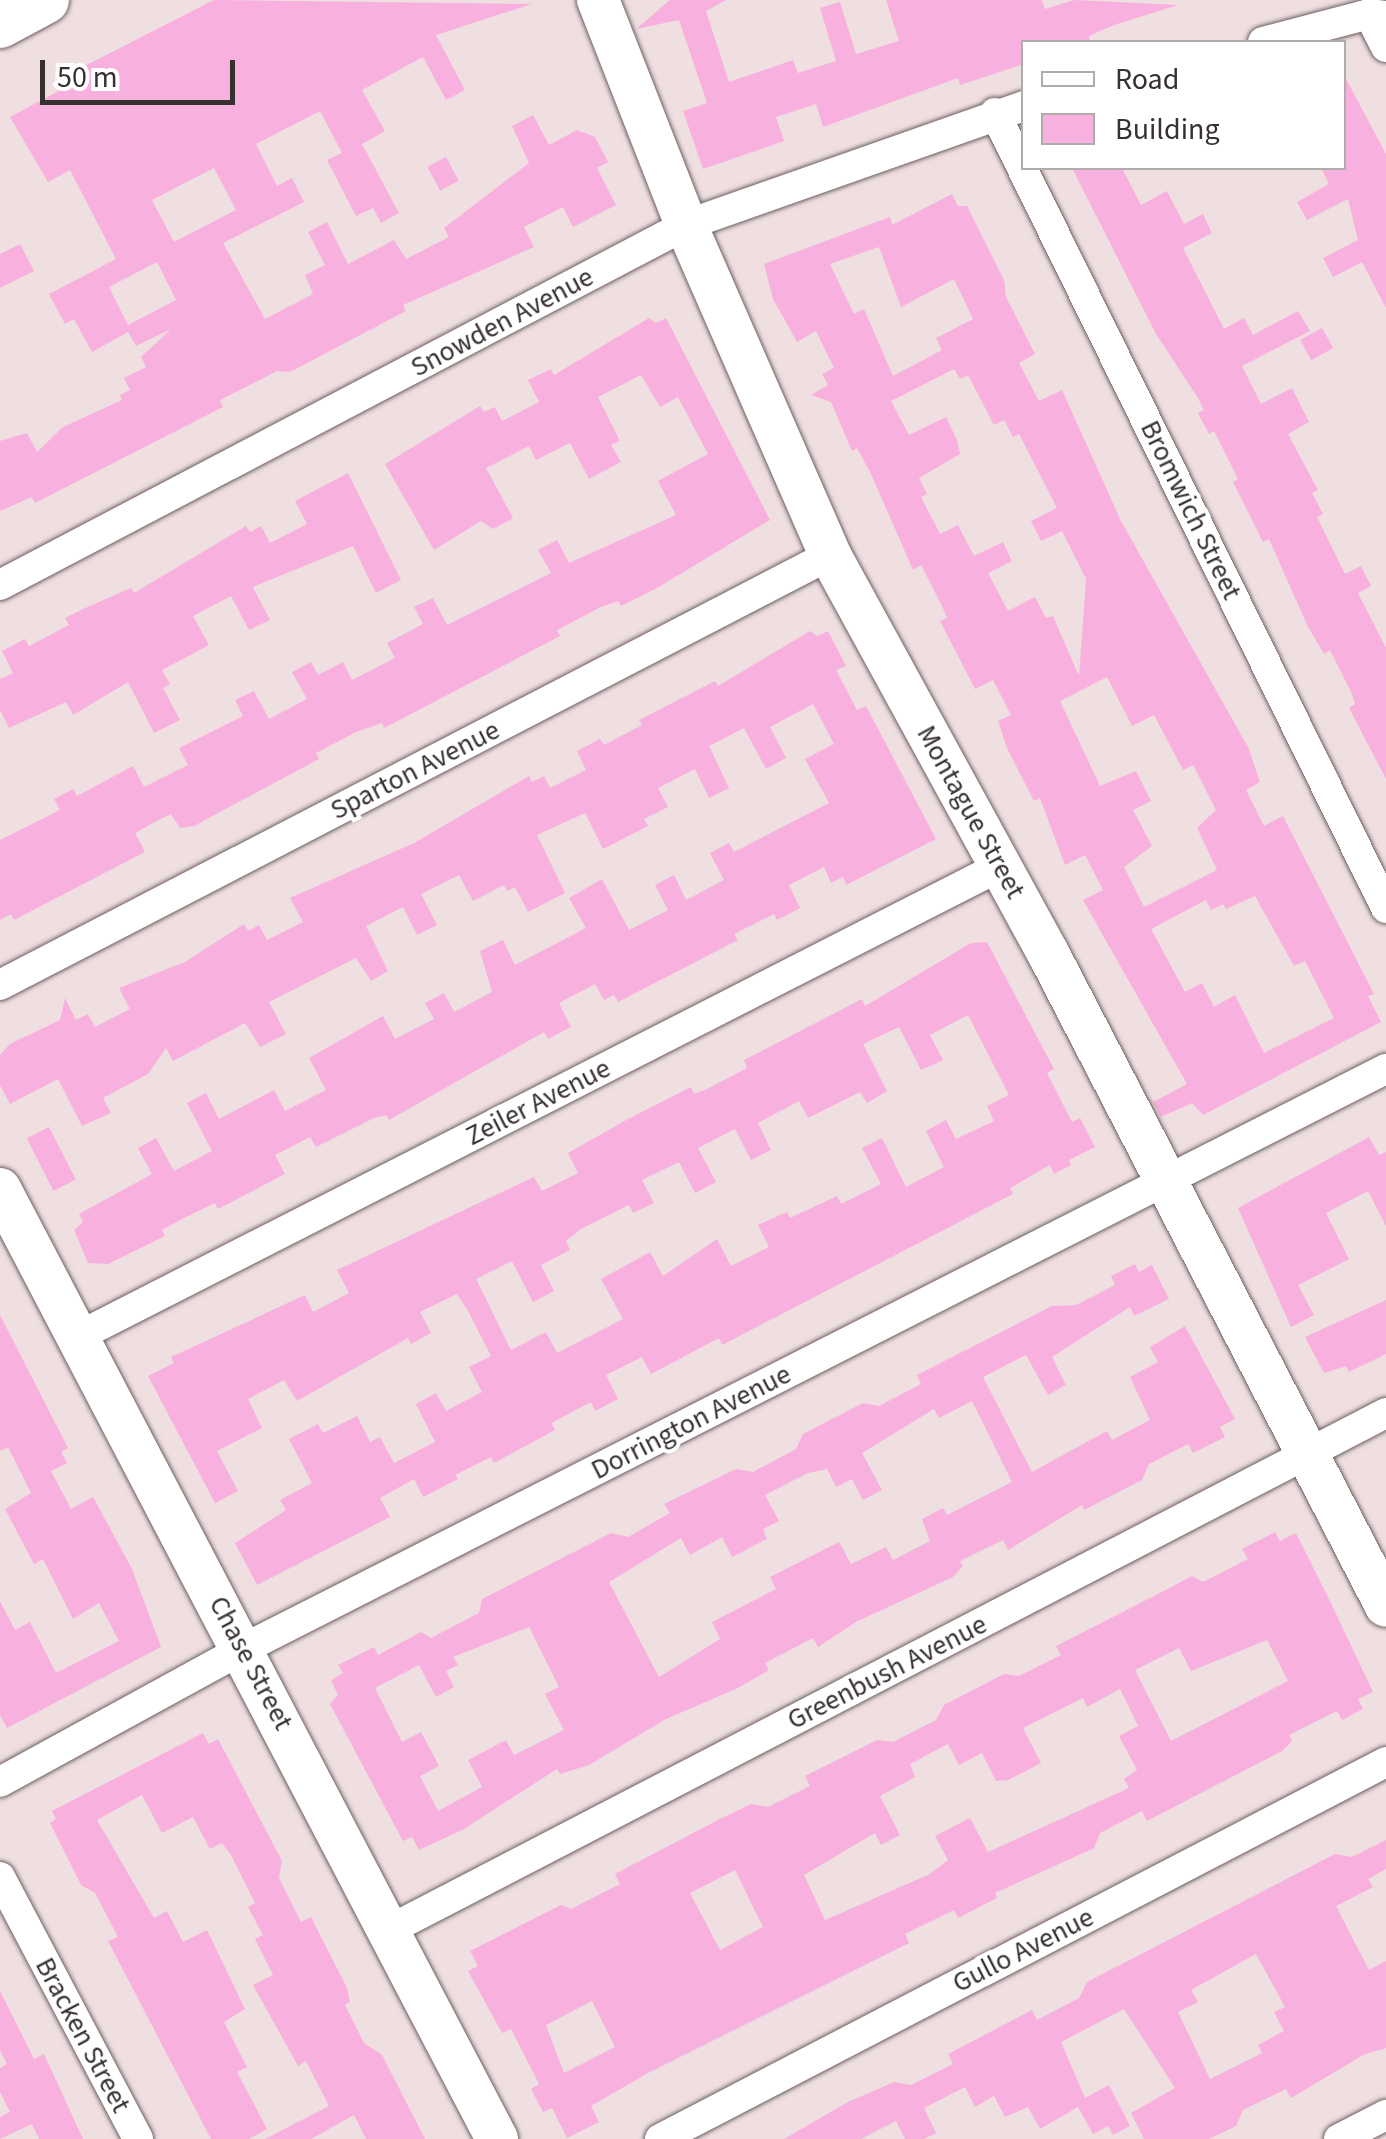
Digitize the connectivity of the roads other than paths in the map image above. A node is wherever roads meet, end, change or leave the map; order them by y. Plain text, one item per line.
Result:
1 (45, 0) edge
2 (598, 0) edge
3 (1378, 15) edge
4 (0, 24) edge
5 (1271, 40) edge
6 (1386, 47) edge
7 (1009, 110) edge
8 (1021, 135) edge
9 (1037, 170) edge
10 (686, 225) junction
11 (830, 555) junction
12 (0, 585) edge
13 (1001, 866) junction
14 (1386, 908) edge
15 (0, 985) edge
16 (1386, 1069) edge
17 (1166, 1181) junction
18 (0, 1189) edge
19 (75, 1338) junction
20 (1386, 1414) edge
21 (1308, 1454) junction
22 (1386, 1606) edge
23 (245, 1648) junction
24 (1386, 1762) edge
25 (0, 1782) edge
26 (0, 1877) edge
27 (388, 1930) junction
28 (1386, 2114) edge
29 (138, 2139) edge
30 (497, 2139) edge
31 (660, 2139) edge
32 (1339, 2139) edge

1 - 4 main road
2 - 10 street, Montague Street
3 - 5 street
3 - 6 street
7 - 8 street, Bromwich Street
7 - 10 street, Snowden Avenue
9 - 14 street, Bromwich Street
10 - 11 street, Montague Street
10 - 12 street, Snowden Avenue
11 - 13 street, Montague Street
11 - 15 street, Sparton Avenue
13 - 17 street, Montague Street
13 - 19 street, Zeiler Avenue
16 - 17 street, Dorrington Avenue
17 - 21 street, Montague Street
17 - 23 street, Dorrington Avenue
18 - 19 street, Chase Street
19 - 23 street, Chase Street
20 - 21 street, Greenbush Avenue
21 - 22 street, Montague Street
21 - 27 street, Greenbush Avenue
23 - 25 street, Dorrington Avenue
23 - 27 street, Chase Street
24 - 31 street, Gullo Avenue
26 - 29 street, Bracken Street
27 - 30 street, Chase Street
28 - 32 street

